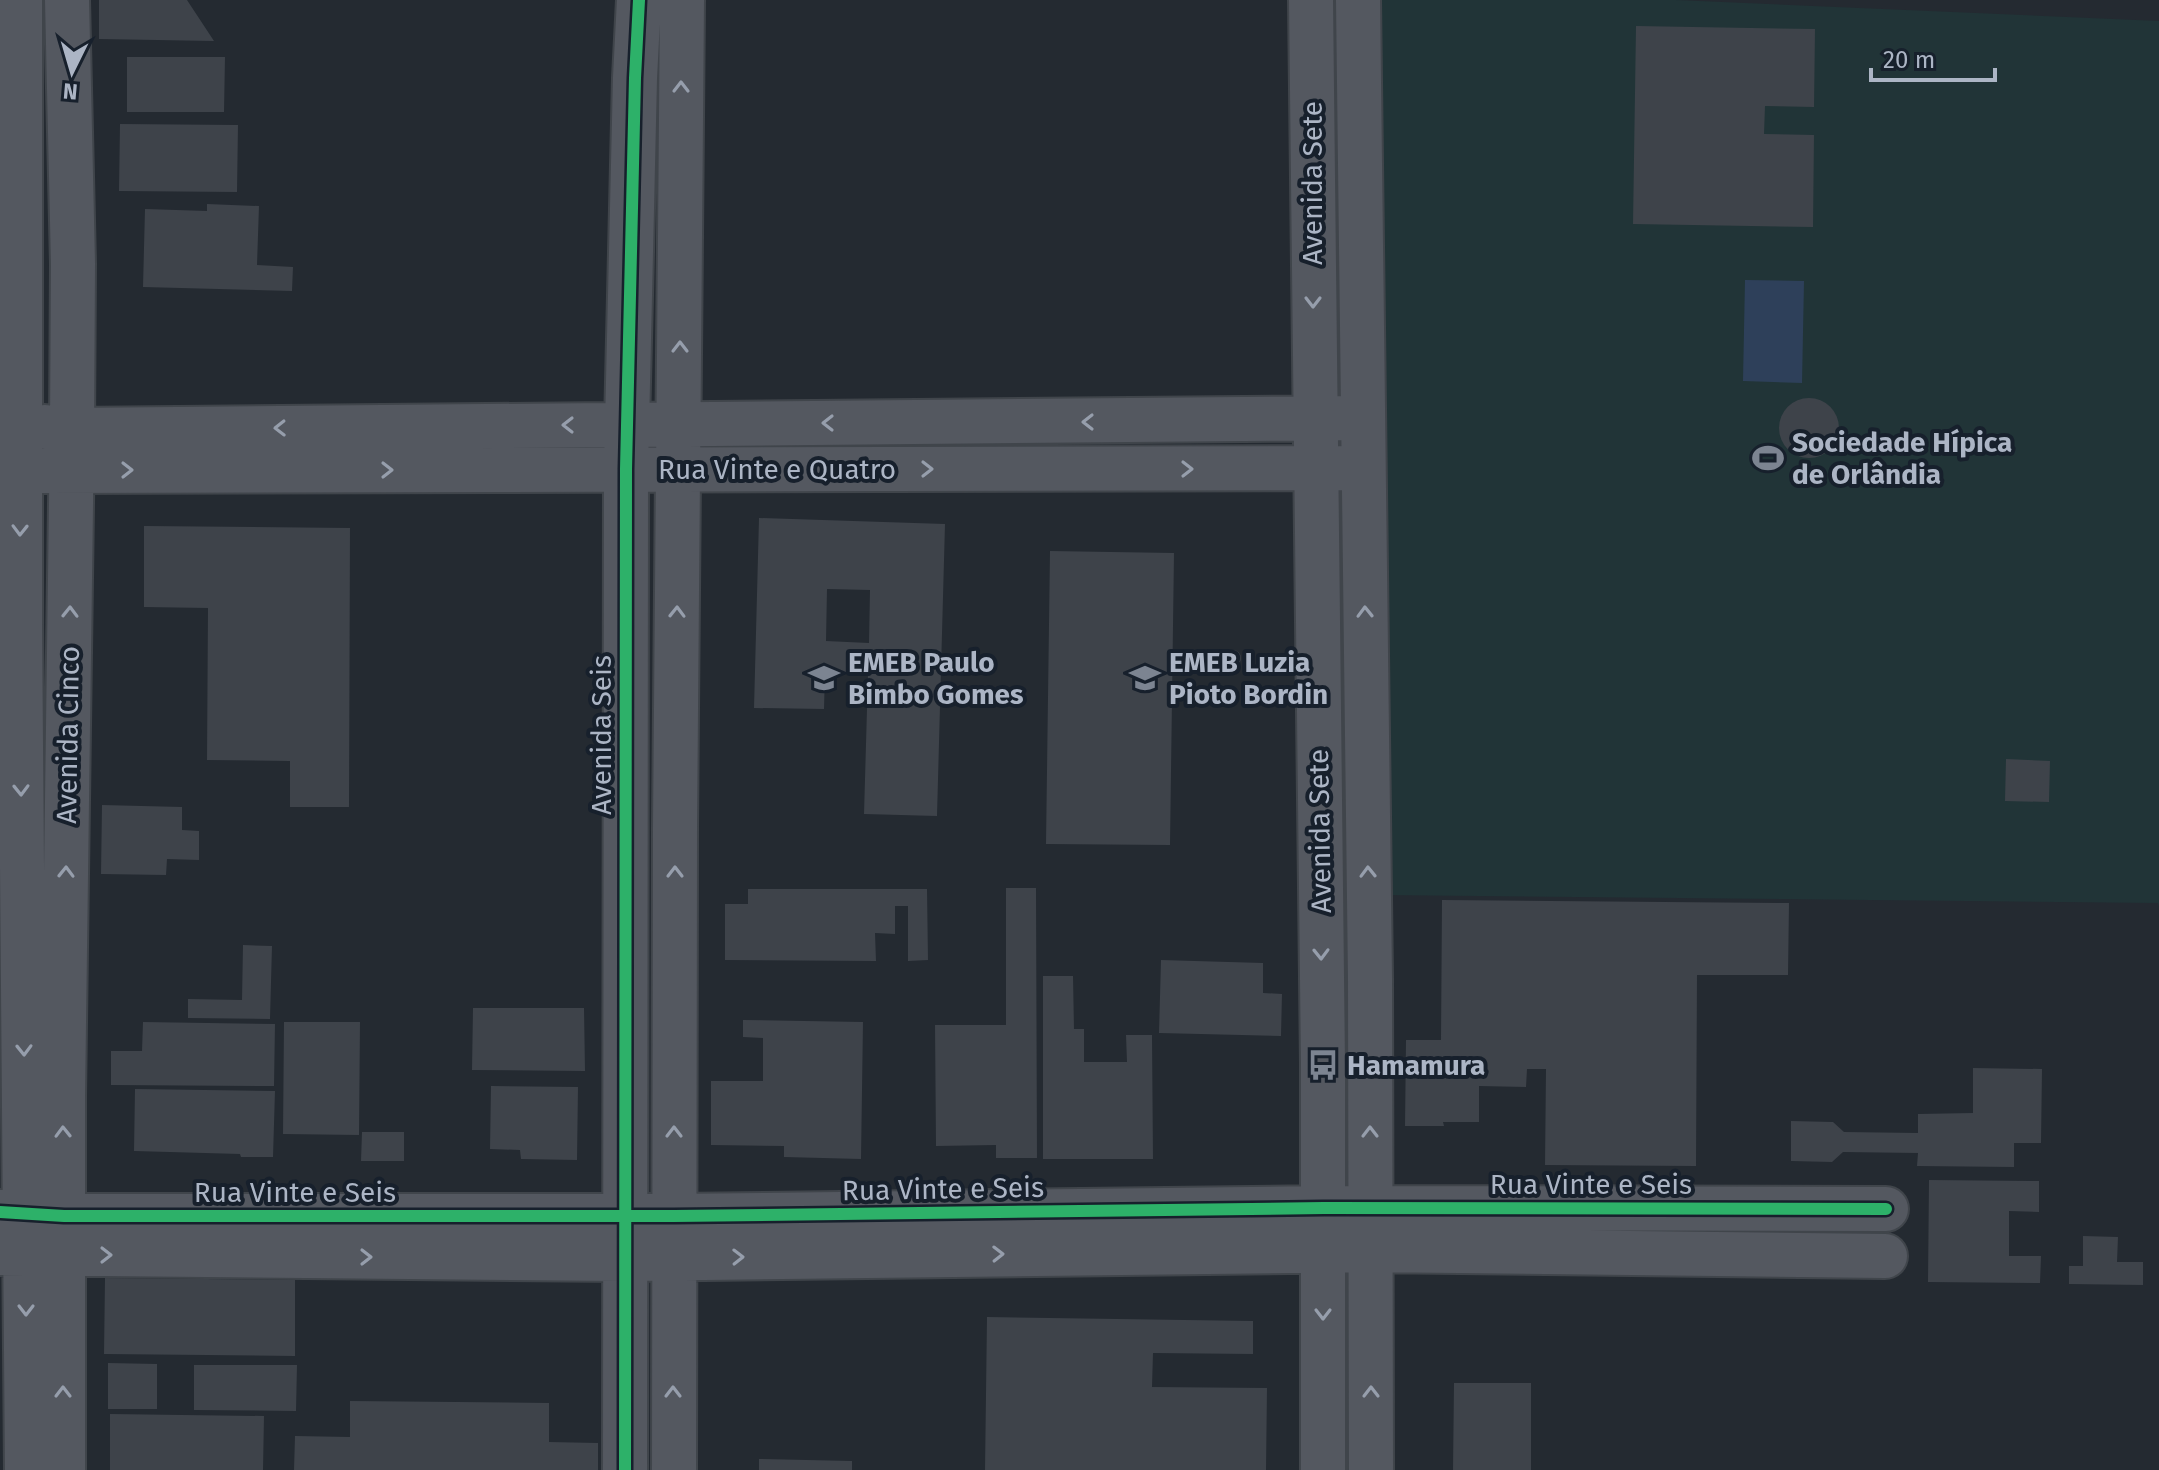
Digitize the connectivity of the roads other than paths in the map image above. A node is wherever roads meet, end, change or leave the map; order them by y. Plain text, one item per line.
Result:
1 (20, 0) edge
2 (67, 0) edge
3 (639, 0) edge
4 (682, 0) edge
5 (1311, 0) edge
6 (1358, 0) edge
7 (1362, 417) junction
8 (1315, 420) junction
9 (11, 424) edge
10 (626, 425) junction
11 (679, 425) junction
12 (72, 450) junction
13 (1363, 468) junction
14 (626, 469) junction
15 (679, 469) junction
16 (1315, 469) junction
17 (10, 472) edge
18 (1324, 1208) junction
19 (1714, 1208) junction
20 (1886, 1209) dead end
21 (625, 1216) junction
22 (1370, 1229) junction
23 (30, 1234) edge
24 (674, 1237) junction
25 (1323, 1251) junction
26 (1714, 1254) junction
27 (1885, 1256) dead end
28 (624, 1259) junction
29 (27, 1470) edge
30 (63, 1470) edge
31 (625, 1470) edge
32 (674, 1470) edge
33 (1323, 1470) edge
34 (1371, 1470) edge

1 - 9 street, Avenida Cinco
2 - 12 street, Avenida Cinco
3 - 10 street, Avenida Seis
11 -> 4 street
5 -> 8 street, Avenida Sete
6 - 7 street, Avenida Sete
7 - 8 street, Rua Vinte e Quatro
7 - 13 street, Avenida Sete
8 -> 11 street, Rua Vinte e Quatro
8 - 16 street, Avenida Sete
9 - 12 street, Rua Vinte e Quatro
9 - 17 street, Avenida Cinco
10 - 11 street, Rua Vinte e Quatro
10 -> 12 street, Rua Vinte e Quatro
10 - 14 street, Avenida Seis
11 - 15 street
12 -> 14 street, Rua Vinte e Quatro
12 - 17 street, Rua Vinte e Quatro
23 -> 12 street, Avenida Cinco
13 - 16 street, Rua Vinte e Quatro
22 -> 13 street, Avenida Sete
14 - 15 street, Rua Vinte e Quatro
14 - 21 street, Avenida Seis
15 -> 16 street, Rua Vinte e Quatro
24 -> 15 street
16 -> 18 street, Avenida Sete
17 -> 23 street, Avenida Cinco
18 - 22 street, Rua Vinte e Seis
18 - 24 street, Rua Vinte e Seis
18 - 25 street, Avenida Sete
19 - 20 street, Rua Vinte e Seis
19 - 22 street, Rua Vinte e Seis
19 - 26 street, Rua Vinte e Seis
21 - 23 street, Rua Vinte e Seis
21 - 24 street, Rua Vinte e Seis
21 - 28 street, Avenida Seis
22 - 25 street, Rua Vinte e Seis
22 - 26 street, Rua Vinte e Seis
34 -> 22 street, Avenida Sete
23 -> 28 street, Rua Vinte e Seis
23 -> 29 street, Avenida Cinco
30 -> 23 street, Avenida Cinco
24 -> 25 street, Rua Vinte e Seis
24 - 28 street, Rua Vinte e Seis
32 -> 24 street
25 -> 33 street, Avenida Sete
26 - 27 street, Rua Vinte e Seis
28 - 31 street, Avenida Seis

